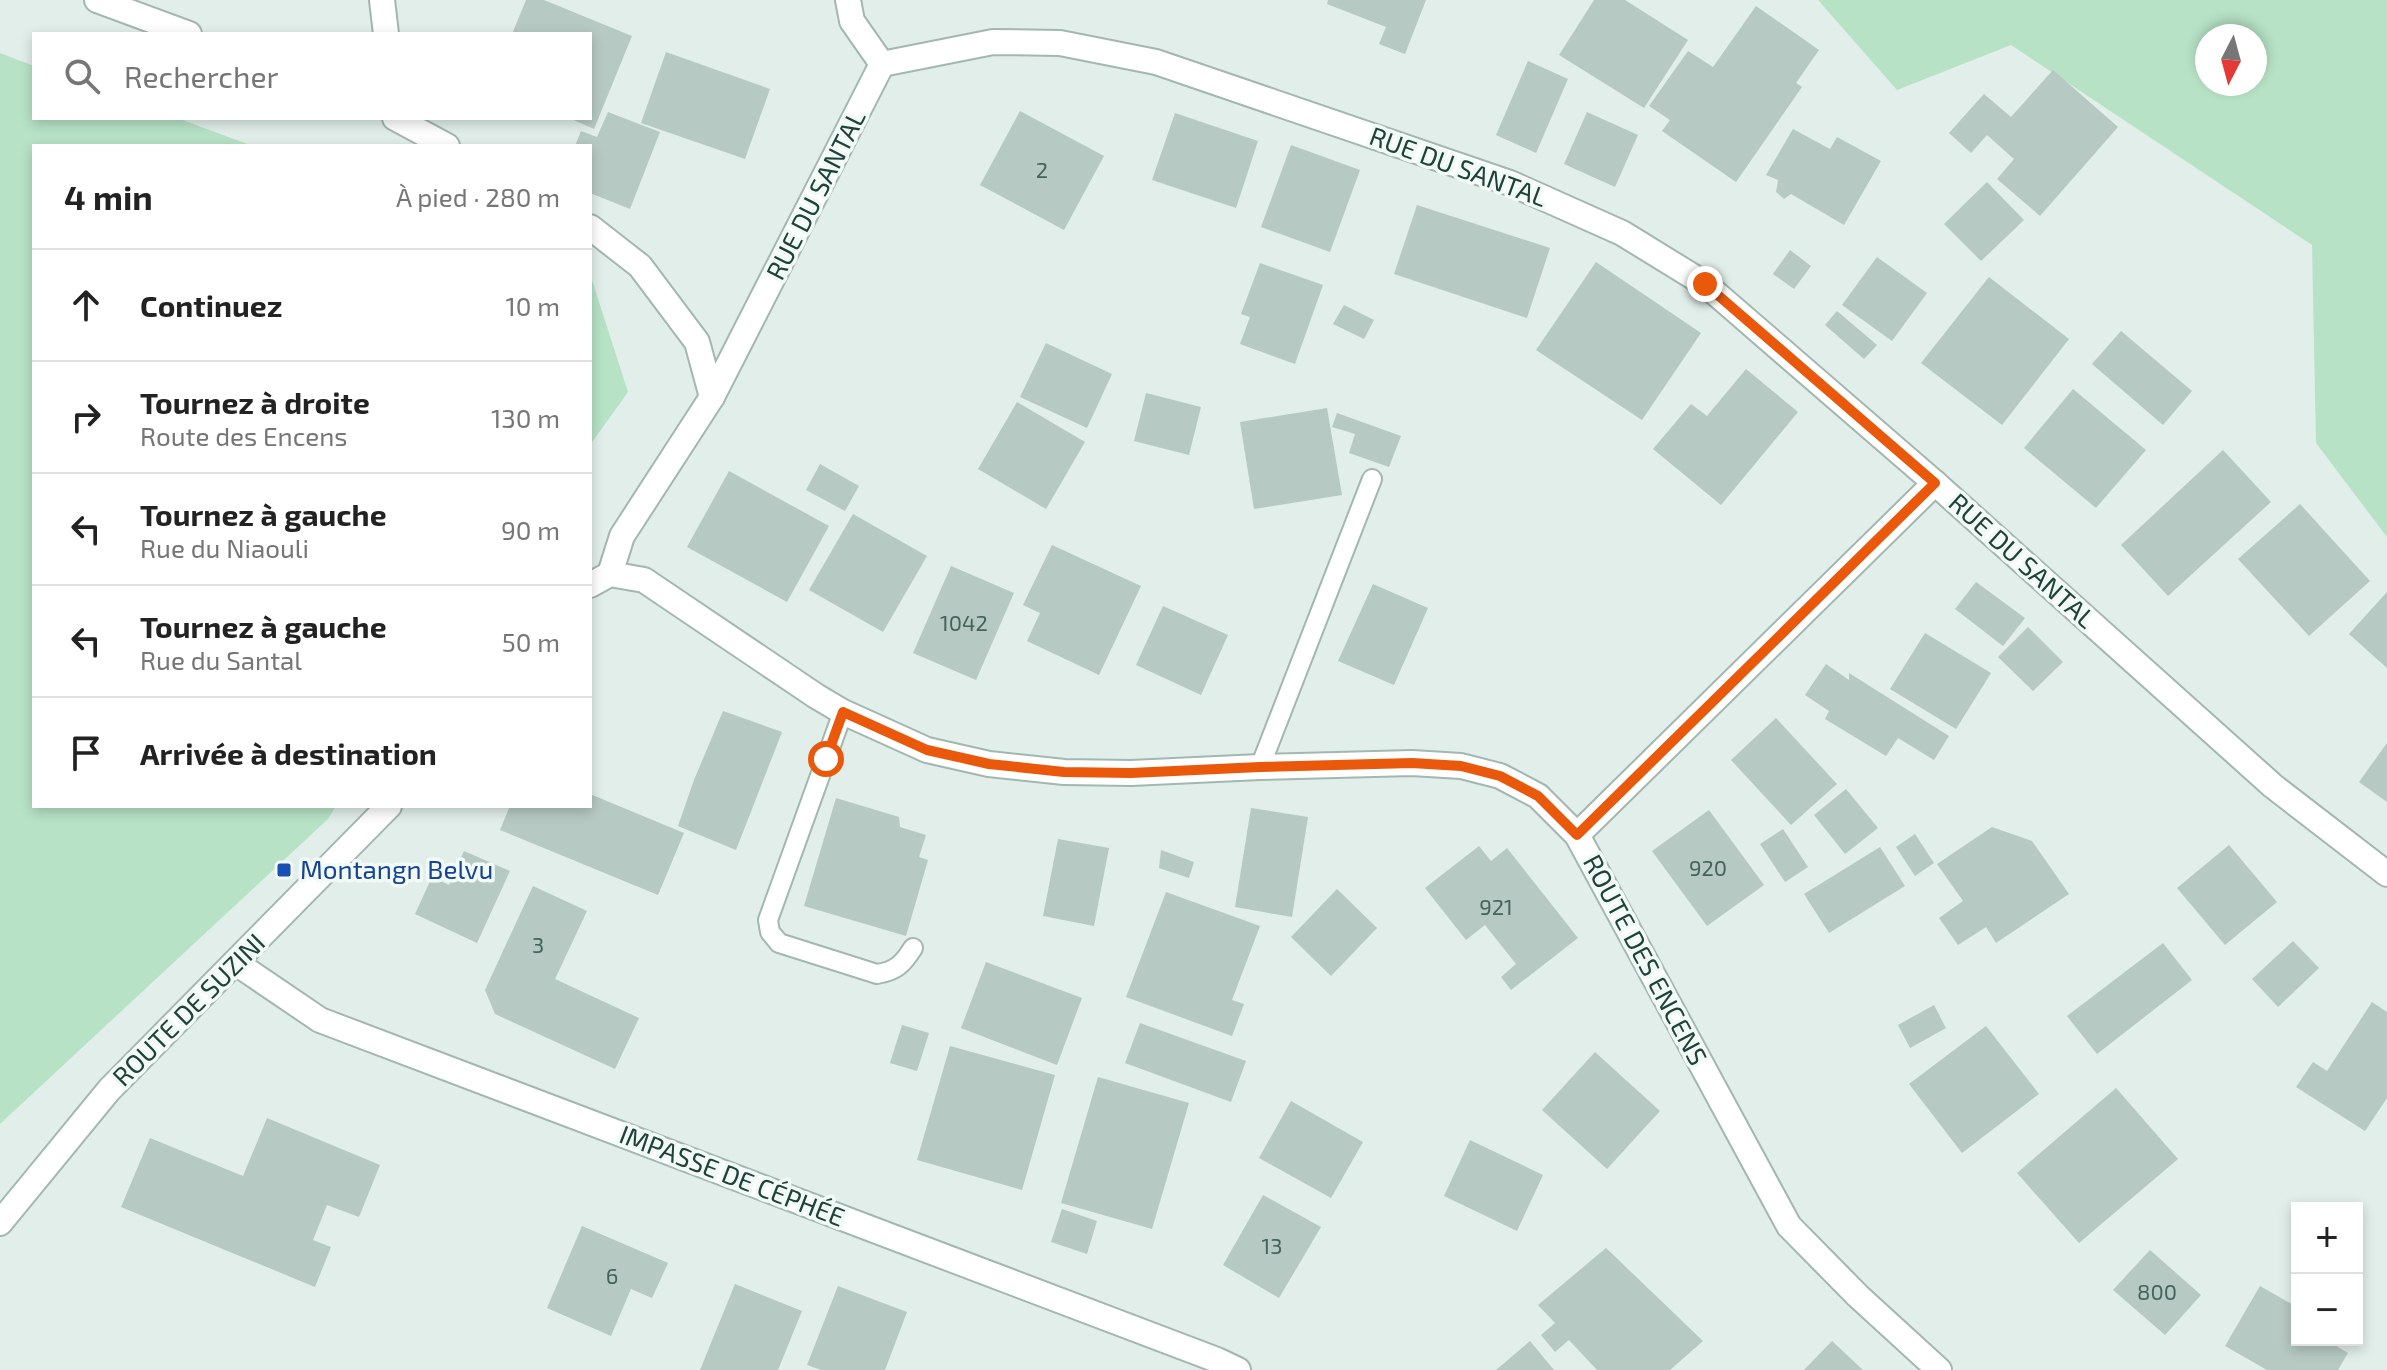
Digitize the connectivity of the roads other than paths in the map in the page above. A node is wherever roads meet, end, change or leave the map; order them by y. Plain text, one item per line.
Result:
1 (97, 0) edge
2 (382, 0) edge
3 (848, 0) edge
4 (184, 32) edge
5 (386, 32) edge
6 (882, 64) junction
7 (399, 120) edge
8 (443, 144) edge
9 (592, 229) edge
10 (712, 397) junction
11 (1372, 479) dead end
12 (1935, 483) junction
13 (600, 580) edge
14 (843, 712) junction
15 (1260, 767) junction
16 (387, 808) edge
17 (1577, 835) junction
18 (2387, 874) edge
19 (913, 948) dead end
20 (236, 963) junction
21 (0, 1223) edge
22 (1238, 1370) edge
23 (1939, 1370) edge

1 - 4 street
2 - 5 street
3 - 6 street
6 - 10 street, RUE DU SANTAL
6 - 12 street, RUE DU SANTAL
7 - 8 street
9 - 10 street
10 - 13 street, RUE DU SANTAL
11 - 15 lane
12 - 17 street
12 - 18 street, RUE DU SANTAL
13 - 14 street, ROUTE DES ENCENS
14 - 15 street, ROUTE DES ENCENS
14 - 19 lane
15 - 17 street, ROUTE DES ENCENS
16 - 20 street, ROUTE DE SUZINI
17 - 23 street, ROUTE DES ENCENS
20 - 21 street, ROUTE DE SUZINI
20 - 22 street, IMPASSE DE CÉPHÉE

